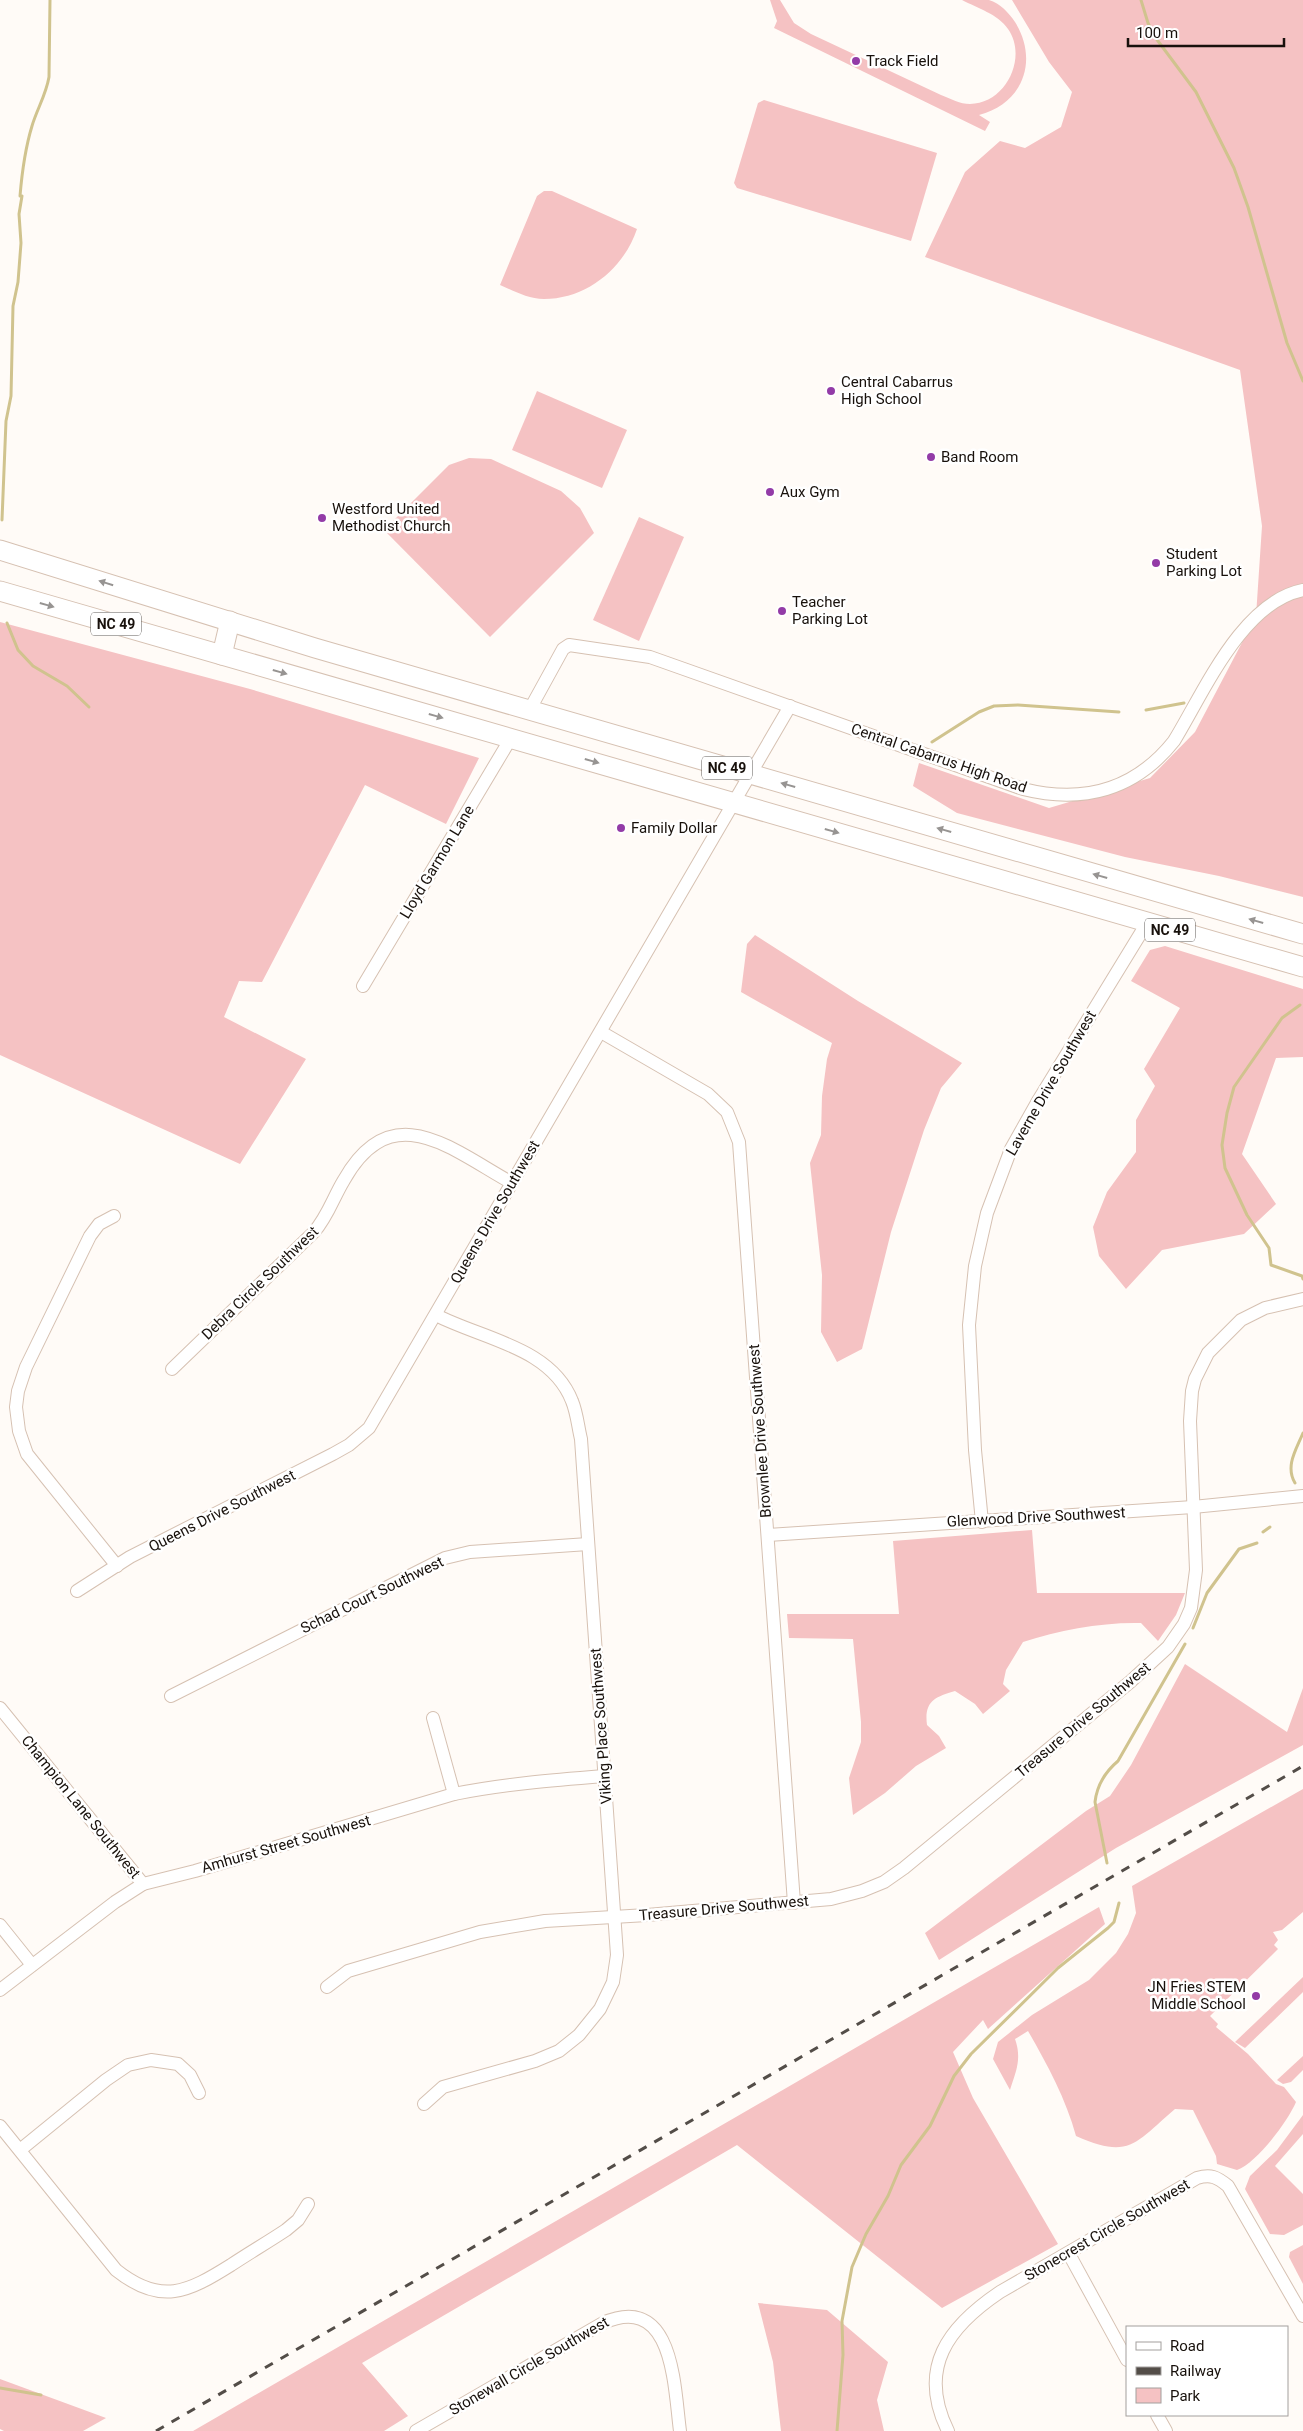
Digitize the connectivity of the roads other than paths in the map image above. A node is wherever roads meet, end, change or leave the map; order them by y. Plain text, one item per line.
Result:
1 (0, 550) edge
2 (1303, 590) edge
3 (0, 591) edge
4 (230, 622) junction
5 (222, 655) junction
6 (790, 706) junction
7 (530, 709) junction
8 (511, 738) junction
9 (749, 774) junction
10 (734, 803) junction
11 (1147, 924) junction
12 (1303, 934) edge
13 (1303, 967) edge
14 (363, 986) dead end
15 (601, 1032) junction
16 (512, 1183) junction
17 (114, 1216) dead end
18 (1303, 1299) edge
19 (436, 1315) junction
20 (172, 1369) dead end
21 (1303, 1496) edge
22 (1193, 1507) junction
23 (982, 1522) junction
24 (768, 1535) junction
25 (588, 1544) junction
26 (117, 1566) junction
27 (76, 1591) dead end
28 (171, 1696) dead end
29 (0, 1708) edge
30 (433, 1718) dead end
31 (604, 1776) junction
32 (454, 1794) junction
33 (143, 1884) junction
34 (794, 1903) junction
35 (615, 1917) junction
36 (0, 1924) edge
37 (32, 1965) junction
38 (327, 1987) dead end
39 (0, 1990) edge
40 (199, 2093) dead end
41 (424, 2104) dead end
42 (0, 2126) edge
43 (20, 2150) junction
44 (308, 2204) dead end
45 (1069, 2254) junction
46 (1303, 2316) edge
47 (1126, 2358) edge
48 (1158, 2416) edge
49 (416, 2431) edge
50 (680, 2431) edge
51 (948, 2431) edge
52 (1166, 2431) edge

4 -> 1 highway, NC 49
2 - 6 street, Central Cabarrus High Road
3 -> 5 highway, NC 49
4 - 5 highway
4 - 7 highway, NC 49
5 -> 8 highway, NC 49
6 - 7 street, Central Cabarrus High Road
6 - 9 street, Queens Drive Southwest
7 - 9 highway, NC 49
8 -> 10 highway, NC 49
8 - 14 street, Lloyd Garmon Lane
9 - 10 street, Queens Drive Southwest
12 -> 9 highway, NC 49
10 -> 11 highway, NC 49 / NC 49
10 - 15 street, Queens Drive Southwest
11 - 13 highway, NC 49 / NC 49
11 - 23 street, Laverne Drive Southwest
15 - 16 street, Queens Drive Southwest
15 - 24 street, Brownlee Drive Southwest
16 - 19 street, Queens Drive Southwest
16 - 20 street, Debra Circle Southwest
17 - 26 street
18 - 22 street, Treasure Drive Southwest
19 - 25 street, Viking Place Southwest
19 - 26 street, Queens Drive Southwest
21 - 22 street, Glenwood Drive Southwest
22 - 23 street, Glenwood Drive Southwest
22 - 34 street, Treasure Drive Southwest
23 - 24 street, Glenwood Drive Southwest
24 - 34 street, Brownlee Drive Southwest
25 - 28 street, Schad Court Southwest
25 - 31 street, Viking Place Southwest
26 - 27 street, Queens Drive Southwest
29 - 33 street, Champion Lane Southwest
30 - 32 street
31 - 32 street, Amhurst Street Southwest
31 - 35 street, Viking Place Southwest
32 - 33 street, Amhurst Street Southwest
33 - 37 street, Amhurst Street Southwest
34 - 35 street, Treasure Drive Southwest
35 - 38 street, Treasure Drive Southwest
35 - 41 street, Viking Place Southwest
36 - 37 street
37 - 39 street, Amhurst Street Southwest
40 - 43 street
42 - 43 street
43 - 44 street
45 - 46 street, Stonecrest Circle Southwest
45 - 47 street
45 - 51 street, Stonecrest Circle Southwest
48 - 52 street
49 - 50 street, Stonewall Circle Southwest

